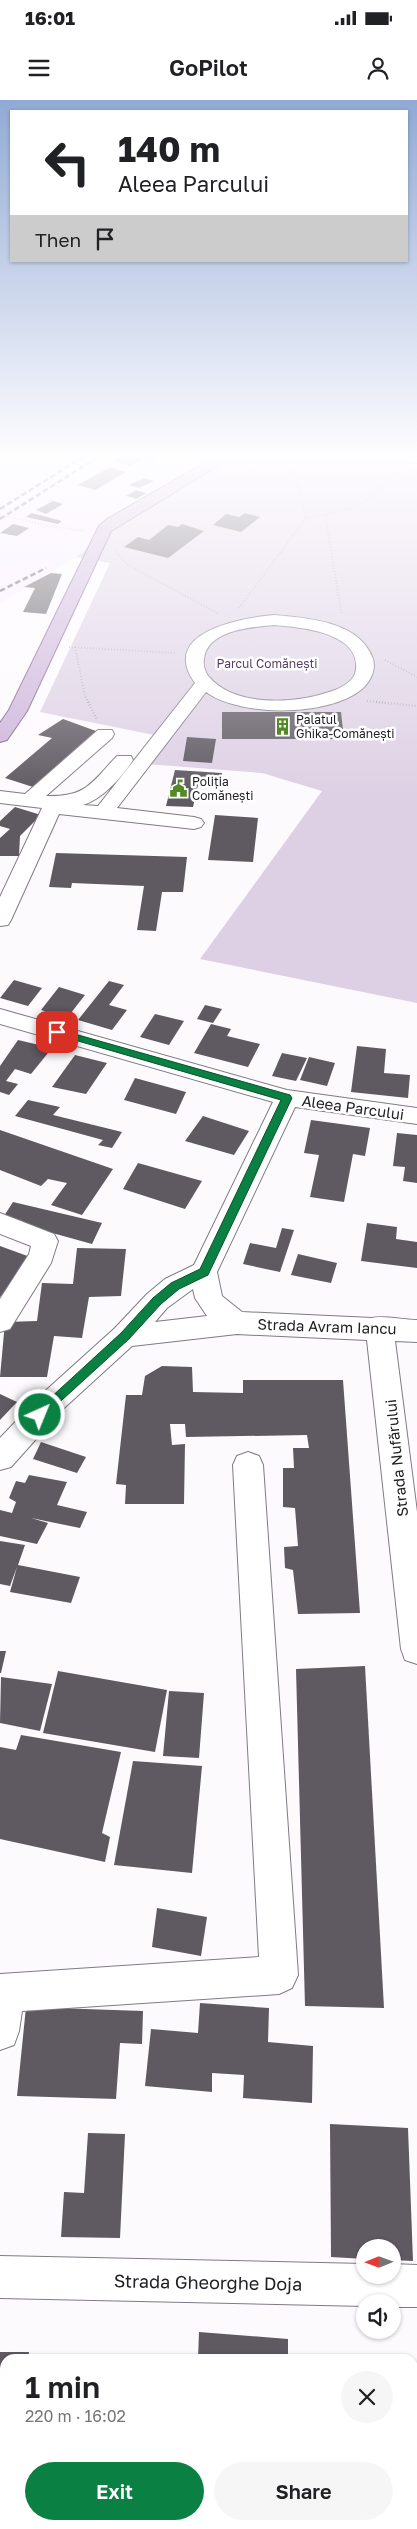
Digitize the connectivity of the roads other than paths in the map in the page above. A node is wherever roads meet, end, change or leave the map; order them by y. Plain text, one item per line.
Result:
1 (84, 570) edge
2 (204, 682) junction
3 (105, 734) road end
4 (0, 736) edge
5 (124, 760) dead end
6 (0, 797) edge
7 (30, 800) junction
8 (54, 804) junction
9 (103, 813) junction
10 (194, 822) dead end
11 (0, 920) edge
12 (0, 1016) edge
13 (287, 1098) junction
14 (417, 1116) edge
15 (0, 1223) edge
16 (204, 1272) junction
17 (2, 1315) edge
18 (237, 1323) junction
19 (378, 1327) junction
20 (417, 1331) edge
21 (125, 1336) junction
22 (0, 1458) edge
23 (248, 1465) dead end
24 (417, 1649) edge
25 (3, 1992) edge
26 (0, 2031) edge
27 (0, 2277) edge
28 (417, 2286) edge

1 - 4 main road
2 - 2 street
2 - 9 street
3 - 7 street
5 - 8 street
6 - 7 street
7 - 8 street
8 - 9 street
8 - 11 street
9 - 10 street
12 - 13 street, Aleea Parcului
13 - 14 street, Aleea Parcului
13 - 16 street
15 - 17 street
16 - 18 street, Strada Avram Iancu
16 - 21 street
18 - 19 street, Strada Avram Iancu
18 - 21 street, Strada Avram Iancu
19 - 20 street, Strada Avram Iancu
19 - 24 street, Strada Nufărului
21 - 22 street
23 - 25 street
25 - 26 street
27 - 28 street, Strada Gheorghe Doja

